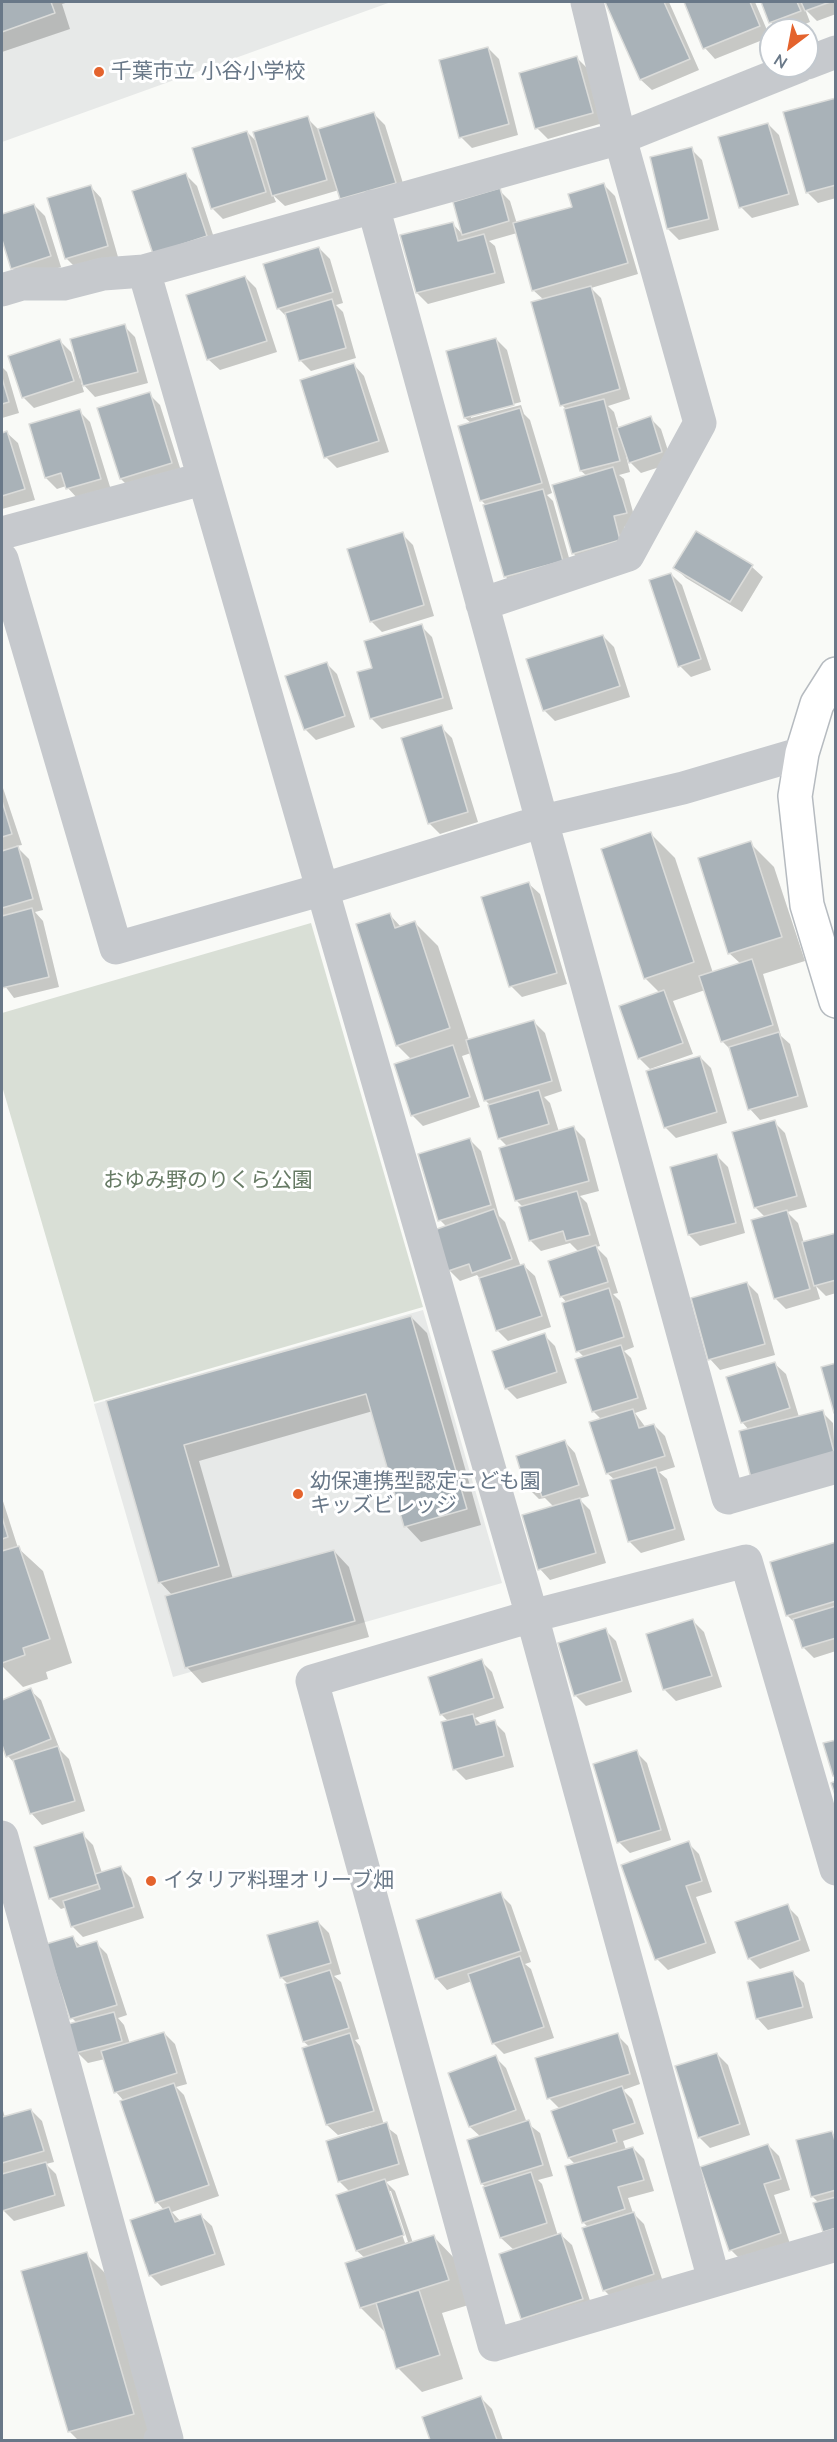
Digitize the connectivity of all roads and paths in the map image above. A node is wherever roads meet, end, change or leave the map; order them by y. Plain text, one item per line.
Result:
1 (587, 2) edge
2 (836, 52) edge
3 (819, 58) edge
4 (770, 78) edge
5 (620, 138) junction
6 (373, 206) junction
7 (144, 271) junction
8 (2, 290) edge
9 (202, 479) junction
10 (2, 533) edge
11 (2, 559) edge
12 (482, 604) junction
13 (836, 674) edge
14 (802, 753) junction
15 (543, 822) junction
16 (324, 889) junction
17 (836, 1001) edge
18 (836, 1467) edge
19 (531, 1616) junction
20 (2, 1844) edge
21 (836, 1869) edge
22 (836, 2245) edge
23 (714, 2280) junction
24 (160, 2440) edge

1 - 5 street
2 - 3 street
4 - 5 street
5 - 6 street
5 - 12 street
6 - 7 street
6 - 12 street
7 - 8 street
7 - 9 street
9 - 10 street
9 - 16 street
11 - 16 street
12 - 15 street
13 - 14 street
14 - 15 street
14 - 17 street
15 - 16 street
15 - 18 street
16 - 19 street
19 - 21 street
19 - 23 street
19 - 23 street
20 - 24 street
22 - 23 street

